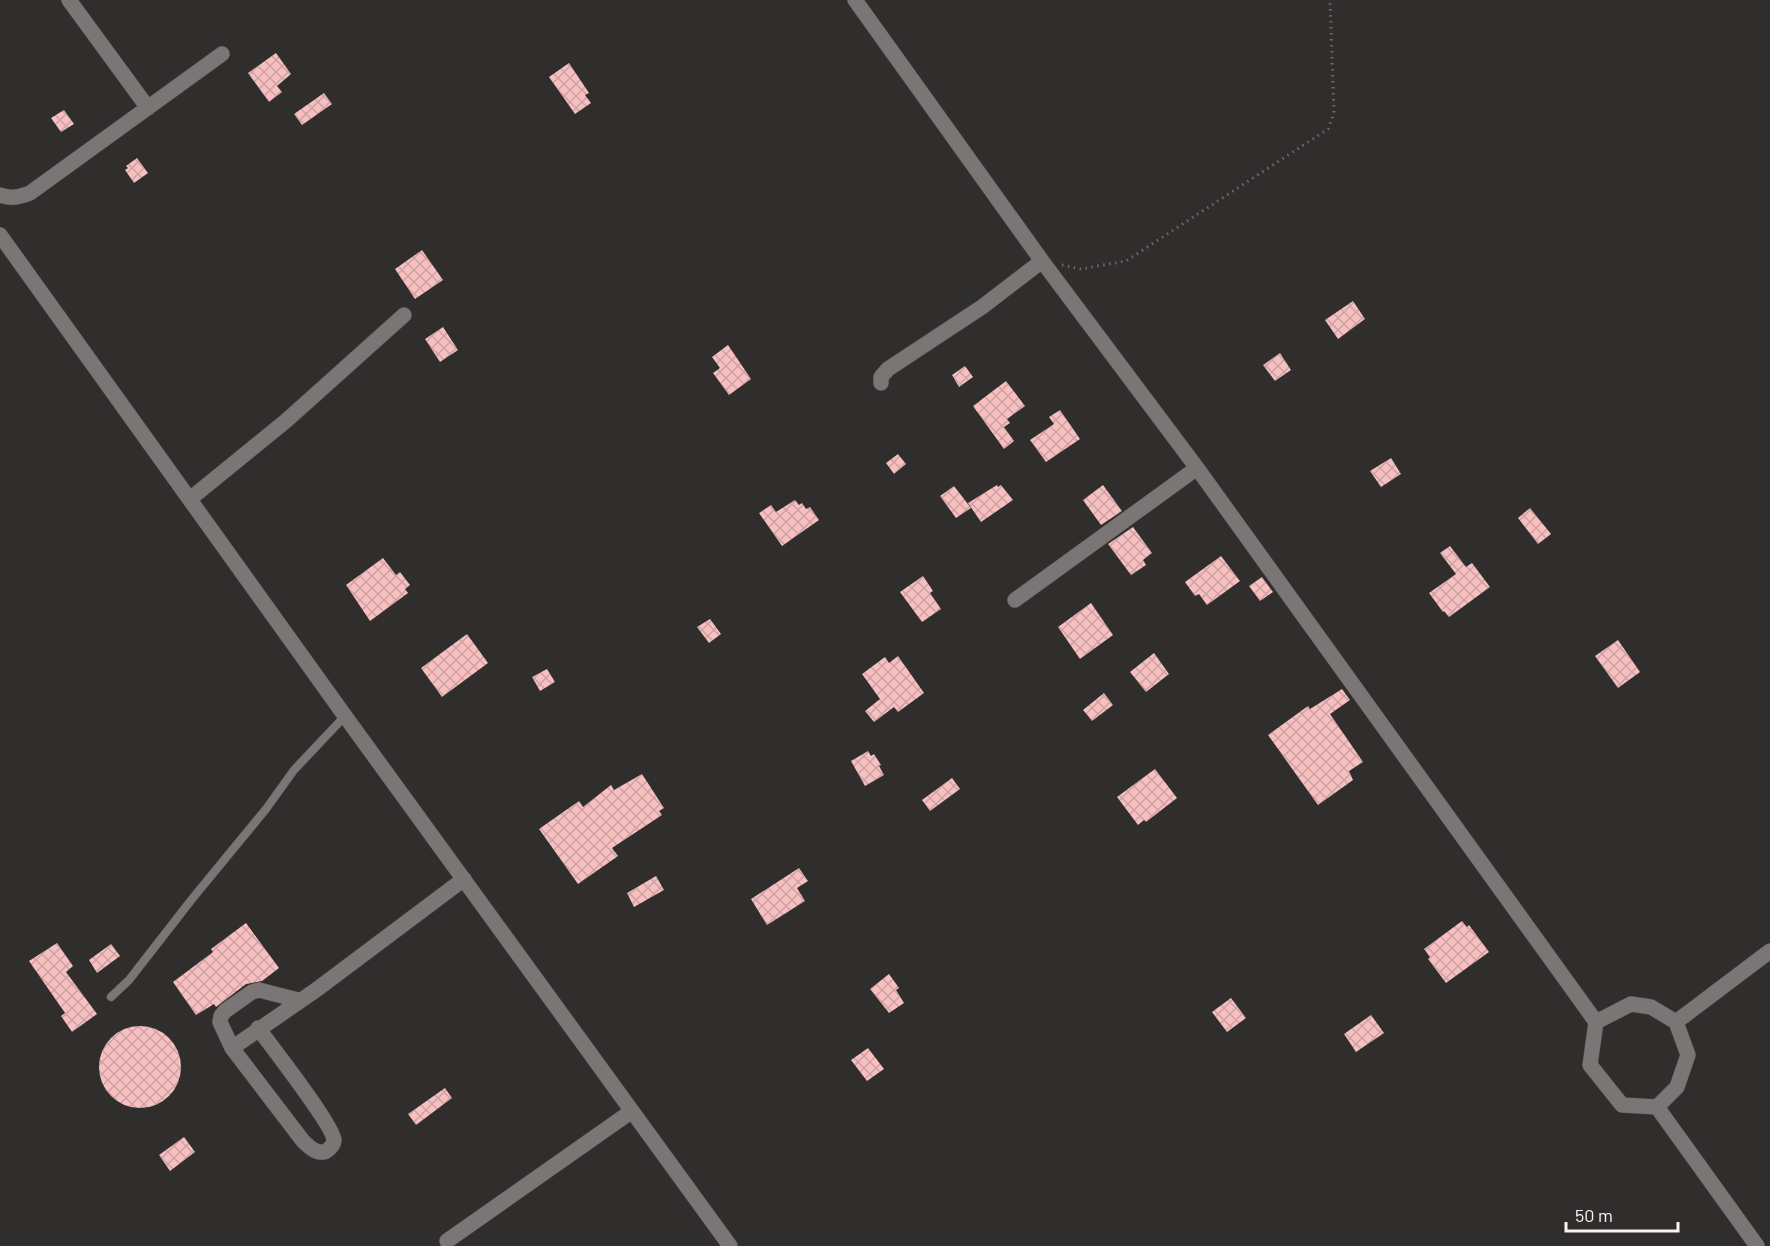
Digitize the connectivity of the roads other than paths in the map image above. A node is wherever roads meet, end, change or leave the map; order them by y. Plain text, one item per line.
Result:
1 (69, 0) edge
2 (855, 0) edge
3 (222, 54) dead end
4 (148, 108) junction
5 (0, 195) edge
6 (0, 235) edge
7 (1042, 261) junction
8 (404, 315) dead end
9 (881, 383) dead end
10 (1197, 468) junction
11 (190, 500) junction
12 (1015, 600) dead end
13 (345, 716) junction
14 (464, 879) junction
15 (1770, 951) edge
16 (111, 997) dead end
17 (298, 1000) junction
18 (1596, 1022) junction
19 (1676, 1022) junction
20 (258, 1028) junction
21 (232, 1048) junction
22 (1657, 1107) junction
23 (632, 1111) junction
24 (447, 1241) dead end
25 (730, 1246) edge
26 (1758, 1246) edge

1 - 4 street
2 - 7 street
3 - 4 street
4 - 5 street
6 - 11 street
7 - 9 street
7 - 10 street
8 - 11 street
10 - 12 street
10 - 18 street
11 - 13 street
13 - 14 street
13 - 16 lane
14 - 17 street
14 - 23 street
15 - 19 street
17 - 20 street
17 - 21 street
18 - 19 street
18 - 22 street
19 - 22 street
20 - 21 street
20 - 21 street
22 - 26 street
23 - 24 street
23 - 25 street

